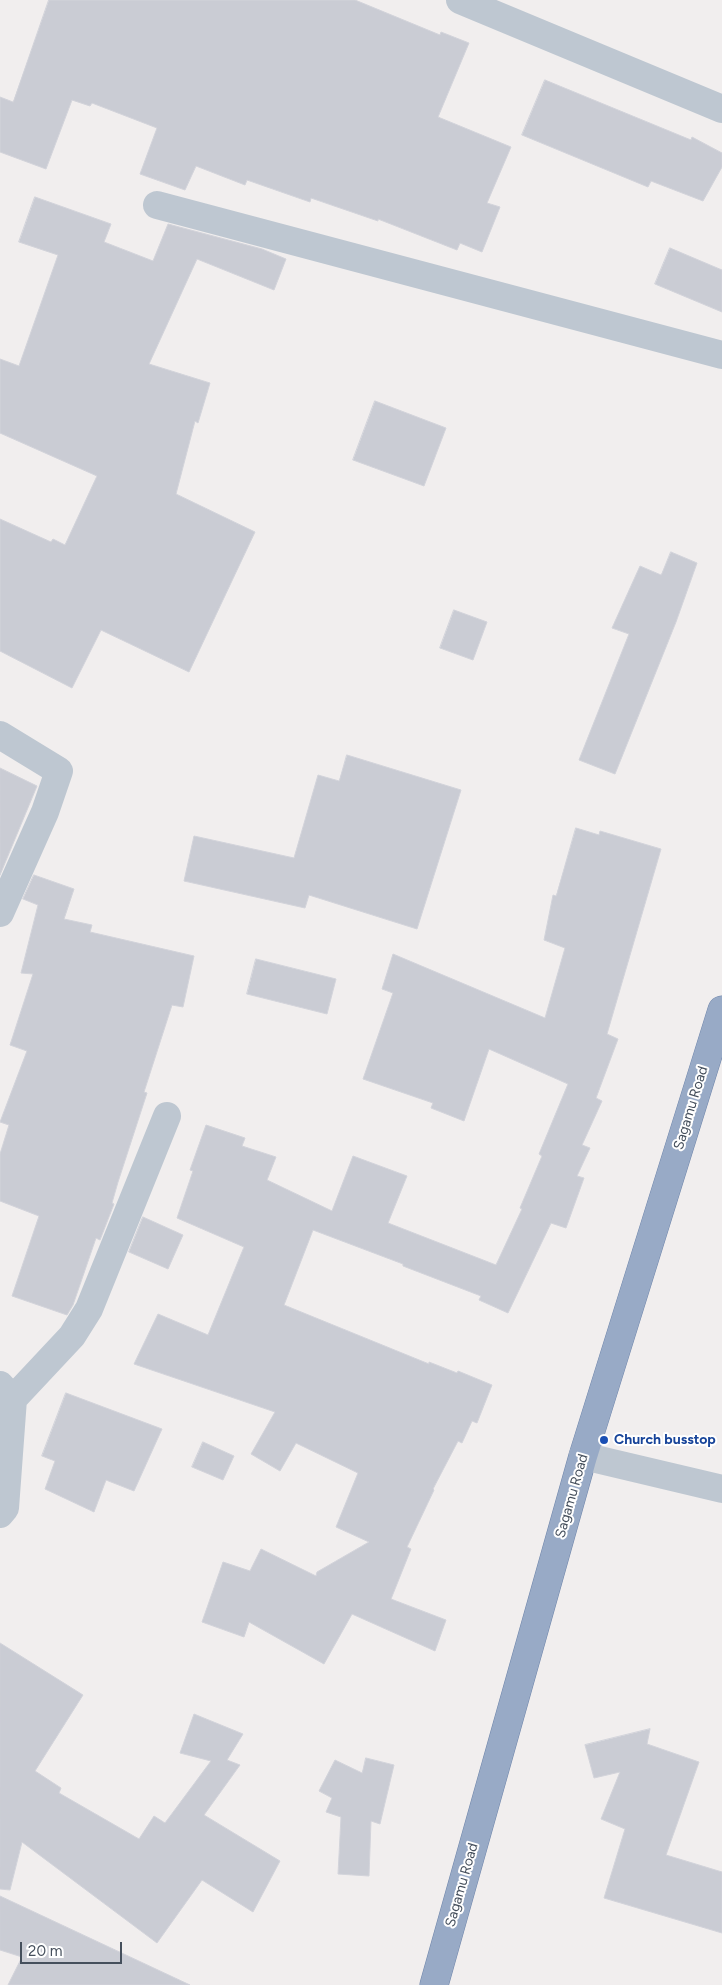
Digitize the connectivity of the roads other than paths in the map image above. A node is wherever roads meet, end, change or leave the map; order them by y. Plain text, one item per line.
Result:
1 (460, 0) edge
2 (722, 109) edge
3 (157, 204) dead end
4 (722, 355) edge
5 (0, 735) edge
6 (0, 913) edge
7 (722, 1010) edge
8 (167, 1116) dead end
9 (6, 1392) edge
10 (583, 1456) junction
11 (722, 1488) edge
12 (0, 1514) edge
13 (434, 1985) edge

1 - 2 street
3 - 4 street
5 - 6 street
7 - 10 highway, Sagamu Road
8 - 9 street
9 - 12 street
10 - 11 street
10 - 13 highway, Sagamu Road

